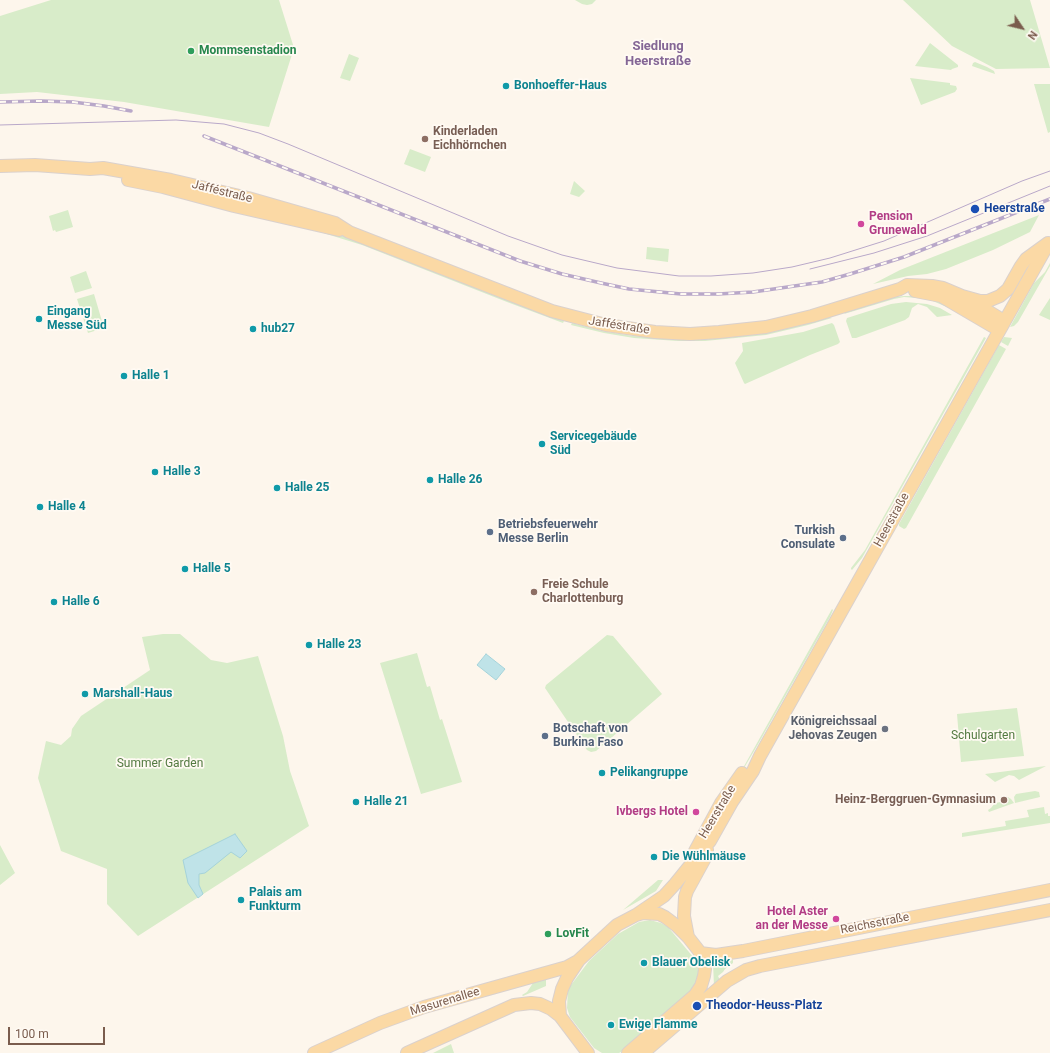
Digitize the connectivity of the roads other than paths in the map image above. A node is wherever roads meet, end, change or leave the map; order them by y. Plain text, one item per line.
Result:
1 (0, 166) edge
2 (1049, 242) edge
3 (900, 289) junction
4 (1008, 289) joint
5 (962, 296) junction
6 (1002, 325) junction
7 (760, 756) junction
8 (710, 841) junction
9 (682, 874) junction
10 (1050, 890) edge
11 (1050, 910) edge
12 (636, 914) junction
13 (688, 937) junction
14 (743, 951) junction
15 (700, 953) junction
16 (579, 960) junction
17 (746, 970) junction
18 (560, 1016) junction
19 (584, 1050) edge
20 (314, 1053) edge
21 (407, 1053) edge
22 (595, 1053) edge
23 (628, 1053) edge
24 (644, 1053) edge

1 - 3 main road, Jafféstraße
2 - 4 main road, Heerstraße
2 - 6 main road, Heerstraße
3 - 5 main road, Jafféstraße
3 - 6 main road, Jafféstraße
4 - 5 main road, Jafféstraße
5 - 6 main road, Jafféstraße
6 - 7 main road, Heerstraße
7 - 8 main road, Heerstraße
7 - 9 main road, Heerstraße
8 - 9 main road, Heerstraße
8 - 13 main road, Heerstraße
9 - 12 main road, Heerstraße
10 - 14 main road, Reichsstraße
11 - 17 main road, Reichsstraße
12 - 13 main road
12 - 16 main road
13 - 15 main road
14 - 15 main road, Reichsstraße
14 - 17 main road
15 - 23 main road
16 - 18 main road
16 - 20 main road, Masurenallee
17 - 24 main road, Reichsstraße
18 - 19 main road
18 - 21 main road
19 - 22 main road

